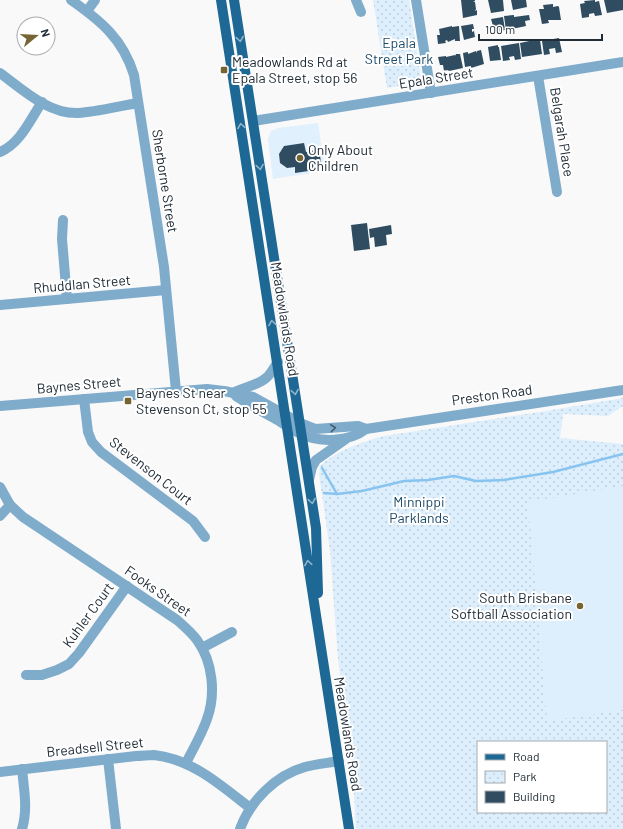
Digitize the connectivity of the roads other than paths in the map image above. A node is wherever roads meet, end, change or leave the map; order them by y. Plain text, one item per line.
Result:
1 (71, 0) edge
2 (95, 0) edge
3 (221, 0) edge
4 (234, 0) edge
5 (356, 0) edge
6 (416, 0) edge
7 (87, 11) junction
8 (361, 12) dead end
9 (623, 62) edge
10 (0, 73) edge
11 (538, 76) junction
12 (431, 93) junction
13 (42, 102) junction
14 (138, 103) junction
15 (253, 121) junction
16 (0, 152) edge
17 (557, 192) dead end
18 (63, 220) dead end
19 (166, 290) junction
20 (67, 299) junction
21 (0, 305) edge
22 (278, 362) junction
23 (623, 390) edge
24 (176, 391) junction
25 (233, 393) junction
26 (84, 399) junction
27 (0, 406) edge
28 (286, 415) junction
29 (300, 423) junction
30 (288, 426) junction
31 (366, 428) junction
32 (302, 434) junction
33 (346, 438) junction
34 (308, 480) junction
35 (0, 487) edge
36 (10, 505) junction
37 (0, 516) edge
38 (205, 538) dead end
39 (127, 586) junction
40 (232, 632) dead end
41 (320, 643) junction
42 (202, 648) junction
43 (26, 675) dead end
44 (108, 759) junction
45 (339, 762) junction
46 (186, 763) junction
47 (22, 769) junction
48 (0, 772) edge
49 (250, 808) junction
50 (22, 829) edge
51 (116, 829) edge
52 (240, 829) edge
53 (349, 829) edge

1 - 7 street, Sherborne Street
2 - 7 street
22 -> 3 main road, Meadowlands Road
4 -> 15 main road, Meadowlands Road
5 - 8 street
6 - 12 street
7 - 14 street, Sherborne Street
9 - 11 street, Epala Street
10 - 13 street
11 - 12 street, Epala Street
11 - 17 street, Belgarah Place
12 - 15 street, Epala Street
13 - 14 street
13 - 16 street
14 - 19 street, Sherborne Street
15 -> 29 main road, Meadowlands Road
18 - 20 street
19 - 20 street, Rhuddlan Street
19 - 24 street, Sherborne Street
20 - 21 street, Rhuddlan Street
22 - 25 street
22 - 28 main road, Meadowlands Road
23 - 31 street, Preston Road
24 - 25 street, Baynes Street
24 - 26 street, Baynes Street
25 - 28 street, Baynes Street
25 - 30 street, Baynes Street
26 - 27 street, Baynes Street
26 - 38 street, Stevenson Court
28 - 29 street, Baynes Street
28 - 30 main road, Meadowlands Road
29 -> 31 street, Preston Road
29 - 32 main road, Meadowlands Road
30 - 32 street, Baynes Street
41 -> 30 main road, Meadowlands Road
31 - 33 street, Preston Road
32 - 33 street, Preston Road
32 - 34 main road, Meadowlands Road
33 - 34 street
34 -> 41 main road, Meadowlands Road
35 - 36 street, Fooks Street
36 - 37 street
36 - 39 street, Fooks Street
39 - 42 street, Fooks Street
39 - 43 street, Kuhler Court
40 - 42 street
41 - 45 main road, Meadowlands Road
42 - 46 street, Fooks Street
44 - 46 street, Breadsell Street
44 - 47 street, Breadsell Street
44 - 51 street
45 - 49 street
45 - 53 main road, Meadowlands Road
46 - 49 street, Breadsell Street
47 - 48 street, Breadsell Street
47 - 50 street
49 - 52 street

